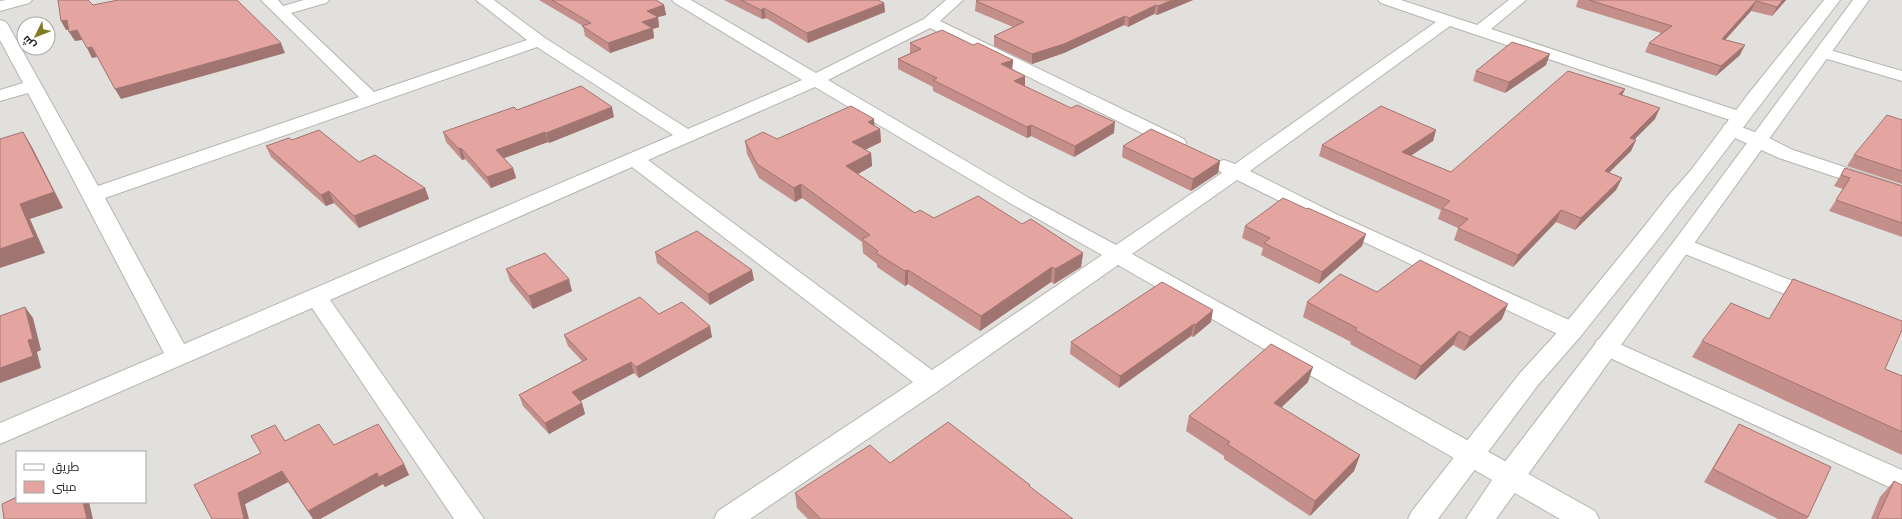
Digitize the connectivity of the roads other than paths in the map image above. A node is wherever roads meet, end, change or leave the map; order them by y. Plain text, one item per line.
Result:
1 (24, 0) edge
2 (269, 0) edge
3 (321, 0) edge
4 (484, 0) edge
5 (680, 0) edge
6 (955, 0) edge
7 (1386, 0) edge
8 (1518, 0) edge
9 (1832, 0) edge
10 (1861, 0) edge
11 (0, 6) edge
12 (281, 11) junction
13 (1448, 20) junction
14 (930, 22) junction
15 (0, 25) edge
16 (1480, 30) junction
17 (539, 41) junction
18 (1823, 53) junction
19 (1902, 76) edge
20 (816, 80) junction
21 (32, 86) junction
22 (0, 96) edge
23 (372, 100) junction
24 (1735, 123) junction
25 (687, 136) junction
26 (1758, 140) junction
27 (634, 159) junction
28 (1235, 171) junction
29 (1902, 193) edge
30 (93, 195) junction
31 (1683, 245) junction
32 (1116, 255) junction
33 (316, 297) junction
34 (1836, 306) edge
35 (1572, 331) junction
36 (1606, 346) junction
37 (179, 357) junction
38 (932, 383) junction
39 (0, 434) edge
40 (1470, 454) junction
41 (1510, 476) junction
42 (1902, 482) edge
43 (470, 519) edge
44 (728, 519) edge
45 (1422, 519) edge
46 (1480, 519) edge
47 (1585, 519) edge

1 - 11 street
2 - 12 street
3 - 12 street
4 - 17 street
5 - 20 street
6 - 14 street
7 - 13 street
8 - 16 street
9 - 24 street
10 - 18 street
12 - 23 street
13 - 16 street
13 - 28 street
14 - 20 street
14 - 28 street
15 - 21 street
16 - 24 street
17 - 23 street
17 - 25 street
18 - 19 street
18 - 26 street
20 - 25 street
20 - 32 street
21 - 22 street
21 - 30 street
23 - 30 street
24 - 26 street
24 - 35 street
25 - 27 street
26 - 29 street
26 - 31 street
27 - 33 street
27 - 38 street
28 - 32 street
28 - 35 street
30 - 37 street
31 - 34 street
31 - 36 street
32 - 38 street
32 - 40 street
33 - 37 street
33 - 43 street
35 - 40 street
36 - 41 street
36 - 42 street
37 - 39 street
38 - 44 street
40 - 41 street
40 - 45 street
41 - 46 street
41 - 47 street

